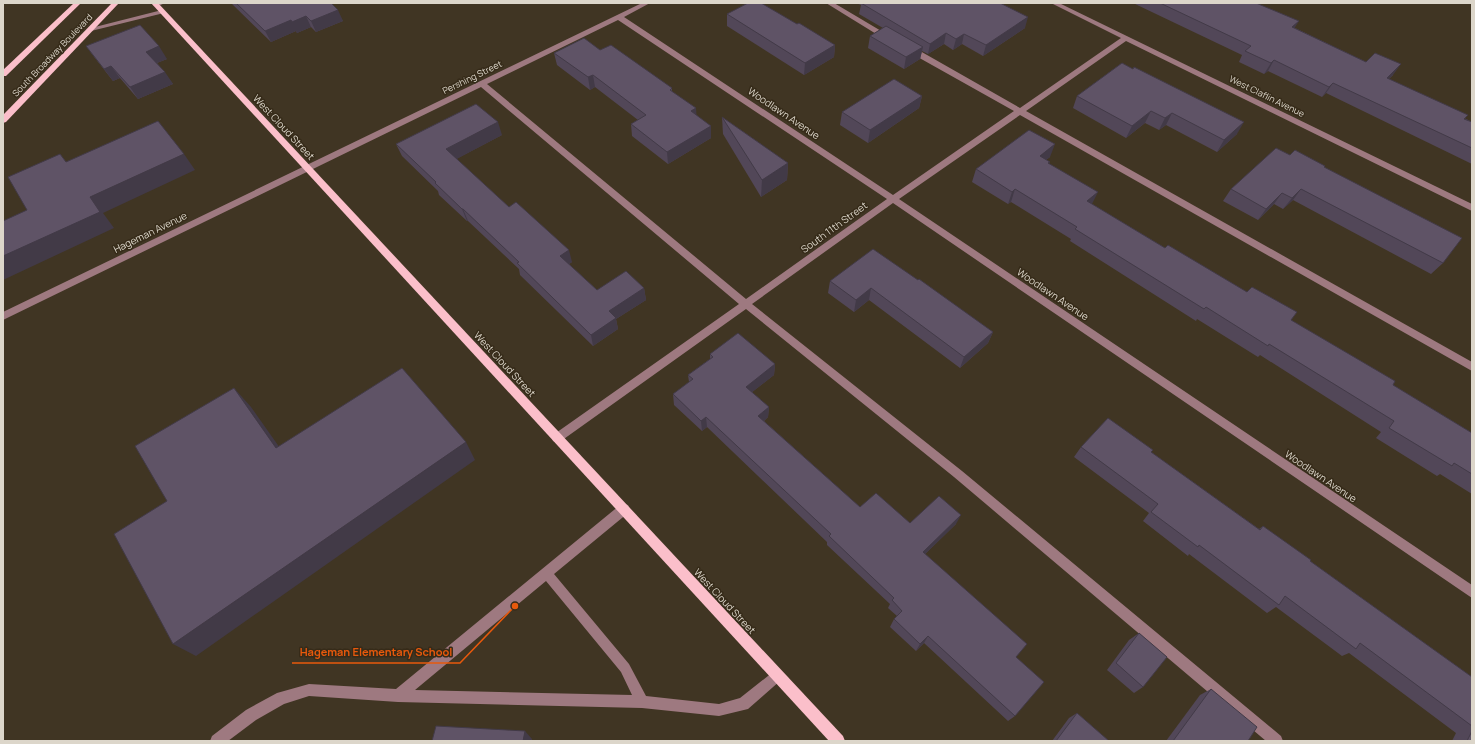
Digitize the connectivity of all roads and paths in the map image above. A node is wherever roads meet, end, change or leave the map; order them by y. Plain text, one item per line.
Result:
1 (78, 3) edge
2 (116, 3) edge
3 (647, 3) edge
4 (828, 3) edge
5 (1054, 3) edge
6 (157, 4) edge
7 (162, 12) junction
8 (619, 17) junction
9 (91, 29) junction
10 (1126, 38) junction
11 (3, 74) edge
12 (481, 83) junction
13 (1020, 112) junction
14 (3, 120) edge
15 (306, 168) junction
16 (893, 199) junction
17 (1472, 208) edge
18 (746, 304) junction
19 (3, 316) edge
20 (1472, 367) edge
21 (558, 438) junction
22 (624, 509) junction
23 (546, 574) junction
24 (1472, 592) edge
25 (778, 676) junction
26 (398, 696) junction
27 (642, 702) junction
28 (217, 741) edge
29 (838, 741) edge
30 (1276, 741) edge

1 - 11 main road, South Broadway Boulevard
2 - 9 main road, South Broadway Boulevard
3 - 8 street, Pershing Street
4 - 13 street
5 - 10 street, West Claflin Avenue
6 - 7 main road, West Cloud Street
7 - 9 street
7 - 15 main road, West Cloud Street
8 - 12 street, Pershing Street
8 - 16 street, Woodlawn Avenue
9 - 14 main road, South Broadway Boulevard
10 - 13 street, South 11th Street
10 - 17 street, West Claflin Avenue
12 - 15 street, Pershing Street
12 - 18 street
13 - 16 street, South 11th Street
13 - 20 street
15 - 19 street, Hageman Avenue
15 - 21 main road, West Cloud Street
16 - 18 street, South 11th Street
16 - 24 street, Woodlawn Avenue
18 - 21 street, South 11th Street
18 - 30 street
21 - 22 main road, West Cloud Street
22 - 23 street
22 - 25 main road, West Cloud Street
23 - 26 street
23 - 27 street
25 - 27 street
25 - 29 main road, West Cloud Street
26 - 27 street
26 - 28 street

